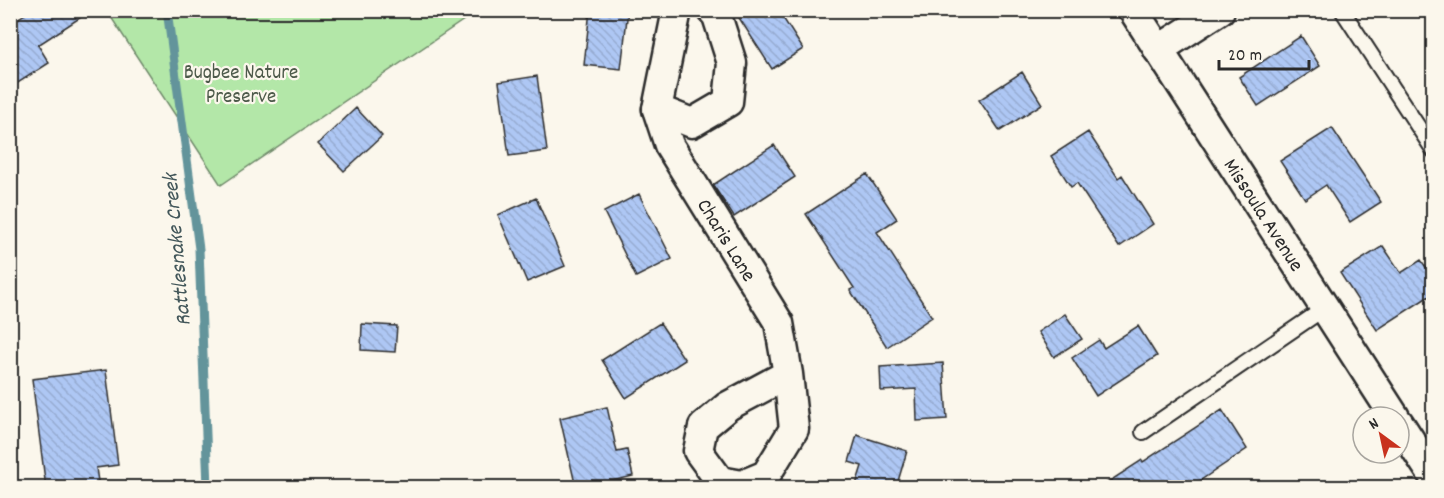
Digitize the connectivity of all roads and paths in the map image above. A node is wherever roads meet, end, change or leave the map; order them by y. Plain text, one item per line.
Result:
1 (677, 10) edge
2 (712, 10) edge
3 (1133, 10) edge
4 (1220, 10) edge
5 (1342, 10) edge
6 (1158, 50) junction
7 (657, 109) junction
8 (1434, 151) edge
9 (1325, 308) junction
10 (788, 374) dead end
11 (1387, 405) edge
12 (1143, 432) dead end
13 (1411, 442) edge
14 (1434, 477) edge

1 - 7 street, Charis Lane
2 - 7 street
3 - 6 street, Missoula Avenue
4 - 6 street
5 - 8 lane
6 - 9 street, Missoula Avenue
7 - 10 street, Charis Lane
9 - 11 street, Missoula Avenue
9 - 12 lane
13 - 14 street

